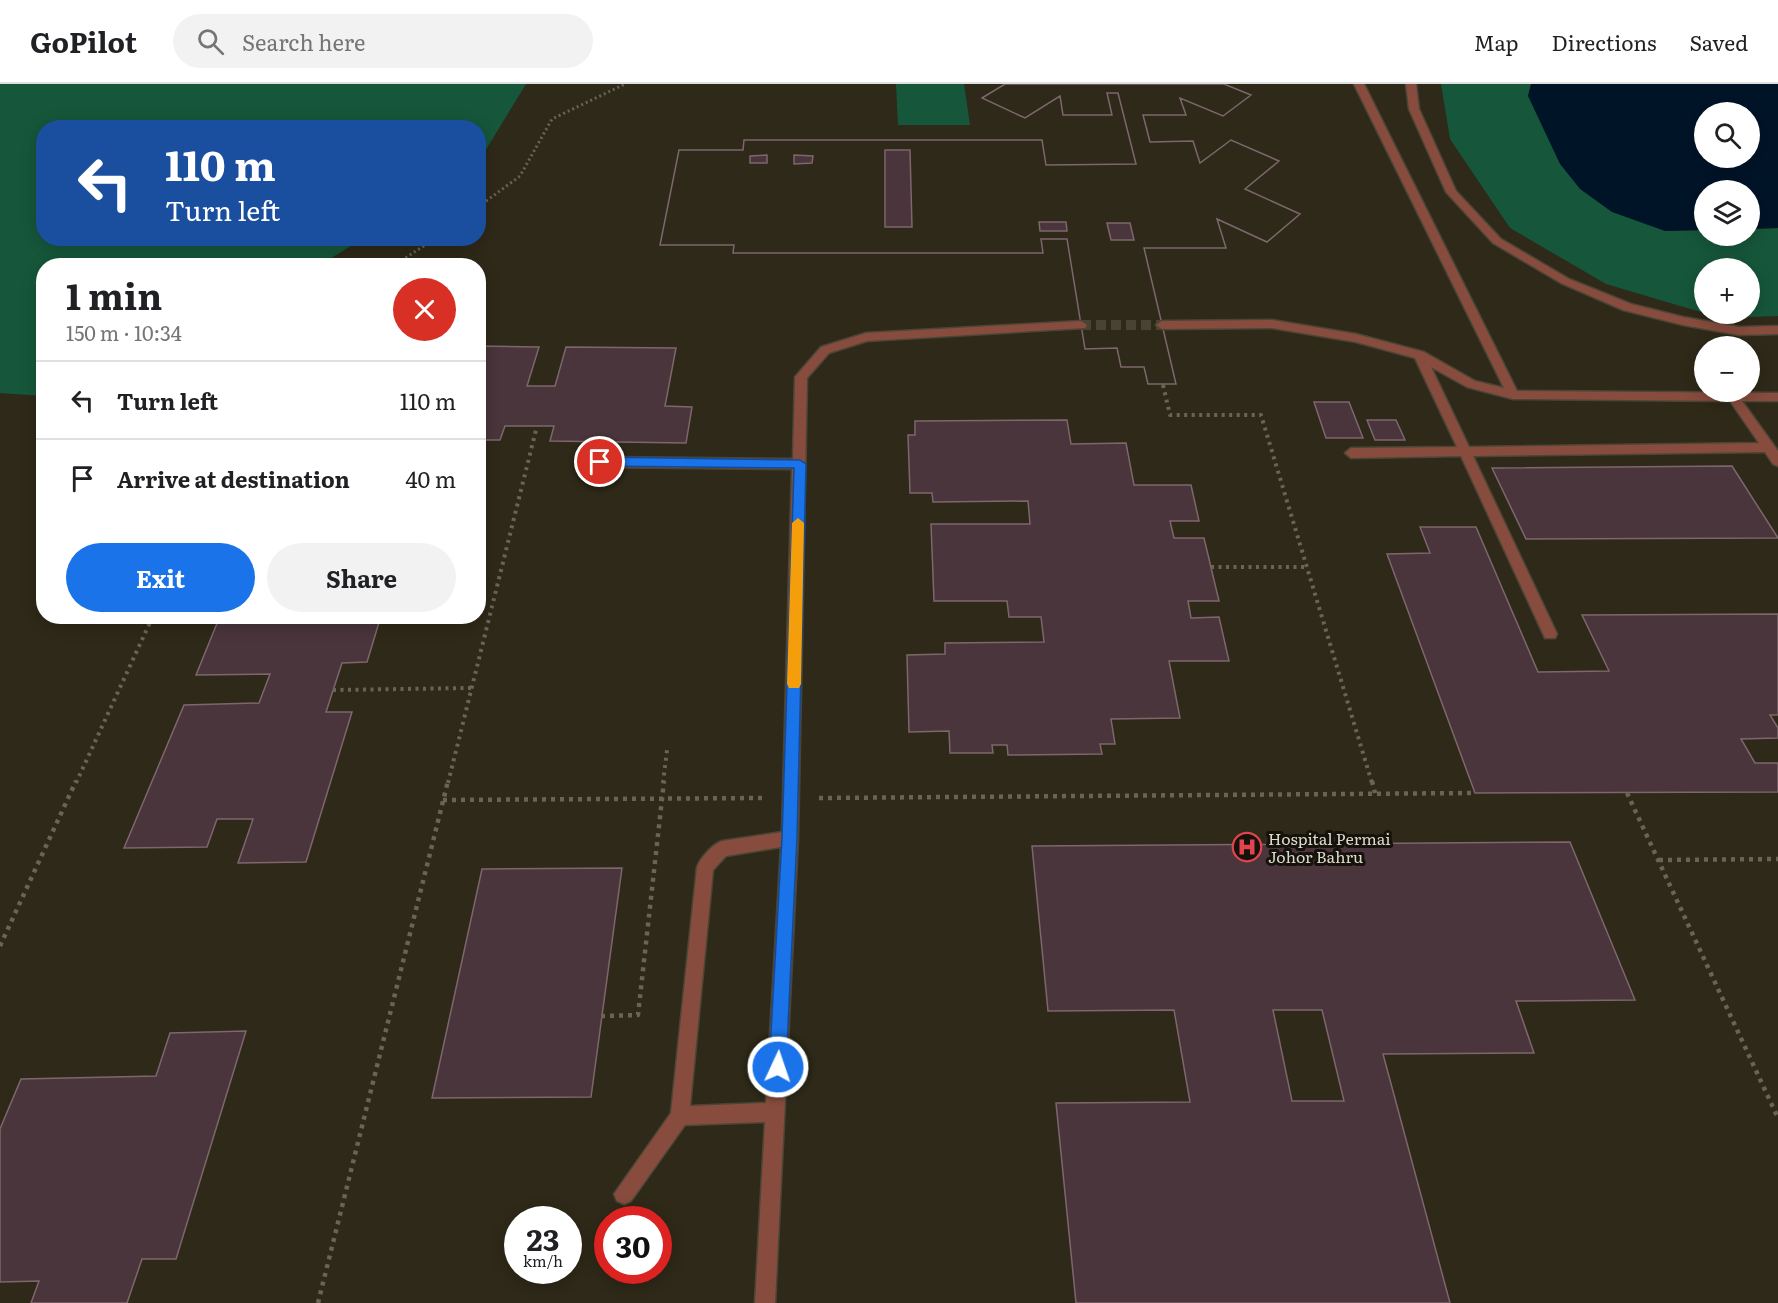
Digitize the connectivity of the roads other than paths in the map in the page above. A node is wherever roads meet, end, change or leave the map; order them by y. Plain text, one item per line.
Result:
1 (1359, 84) edge
2 (1411, 84) edge
3 (1081, 325) tunnel mouth
4 (1162, 325) tunnel mouth
5 (1778, 330) edge
6 (1420, 355) junction
7 (1513, 395) junction
8 (1694, 397) edge
9 (1760, 397) edge
10 (1778, 397) edge
11 (1737, 402) edge
12 (1768, 447) junction
13 (1464, 451) junction
14 (1351, 453) dead end
15 (1778, 461) edge
16 (600, 462) dead end
17 (800, 464) junction
18 (1550, 634) dead end
19 (790, 838) junction
20 (775, 1112) junction
21 (680, 1116) junction
22 (624, 1194) dead end
23 (765, 1303) edge

1 - 7 street
2 - 5 street
3 - 17 street
4 - 6 street
6 - 7 street
6 - 13 street
7 - 8 street
9 - 10 street
11 - 12 street
12 - 13 street
12 - 15 street
13 - 14 street
13 - 18 street
16 - 17 street
17 - 19 street
19 - 20 street
19 - 21 street
20 - 21 street
20 - 23 street
21 - 22 street

